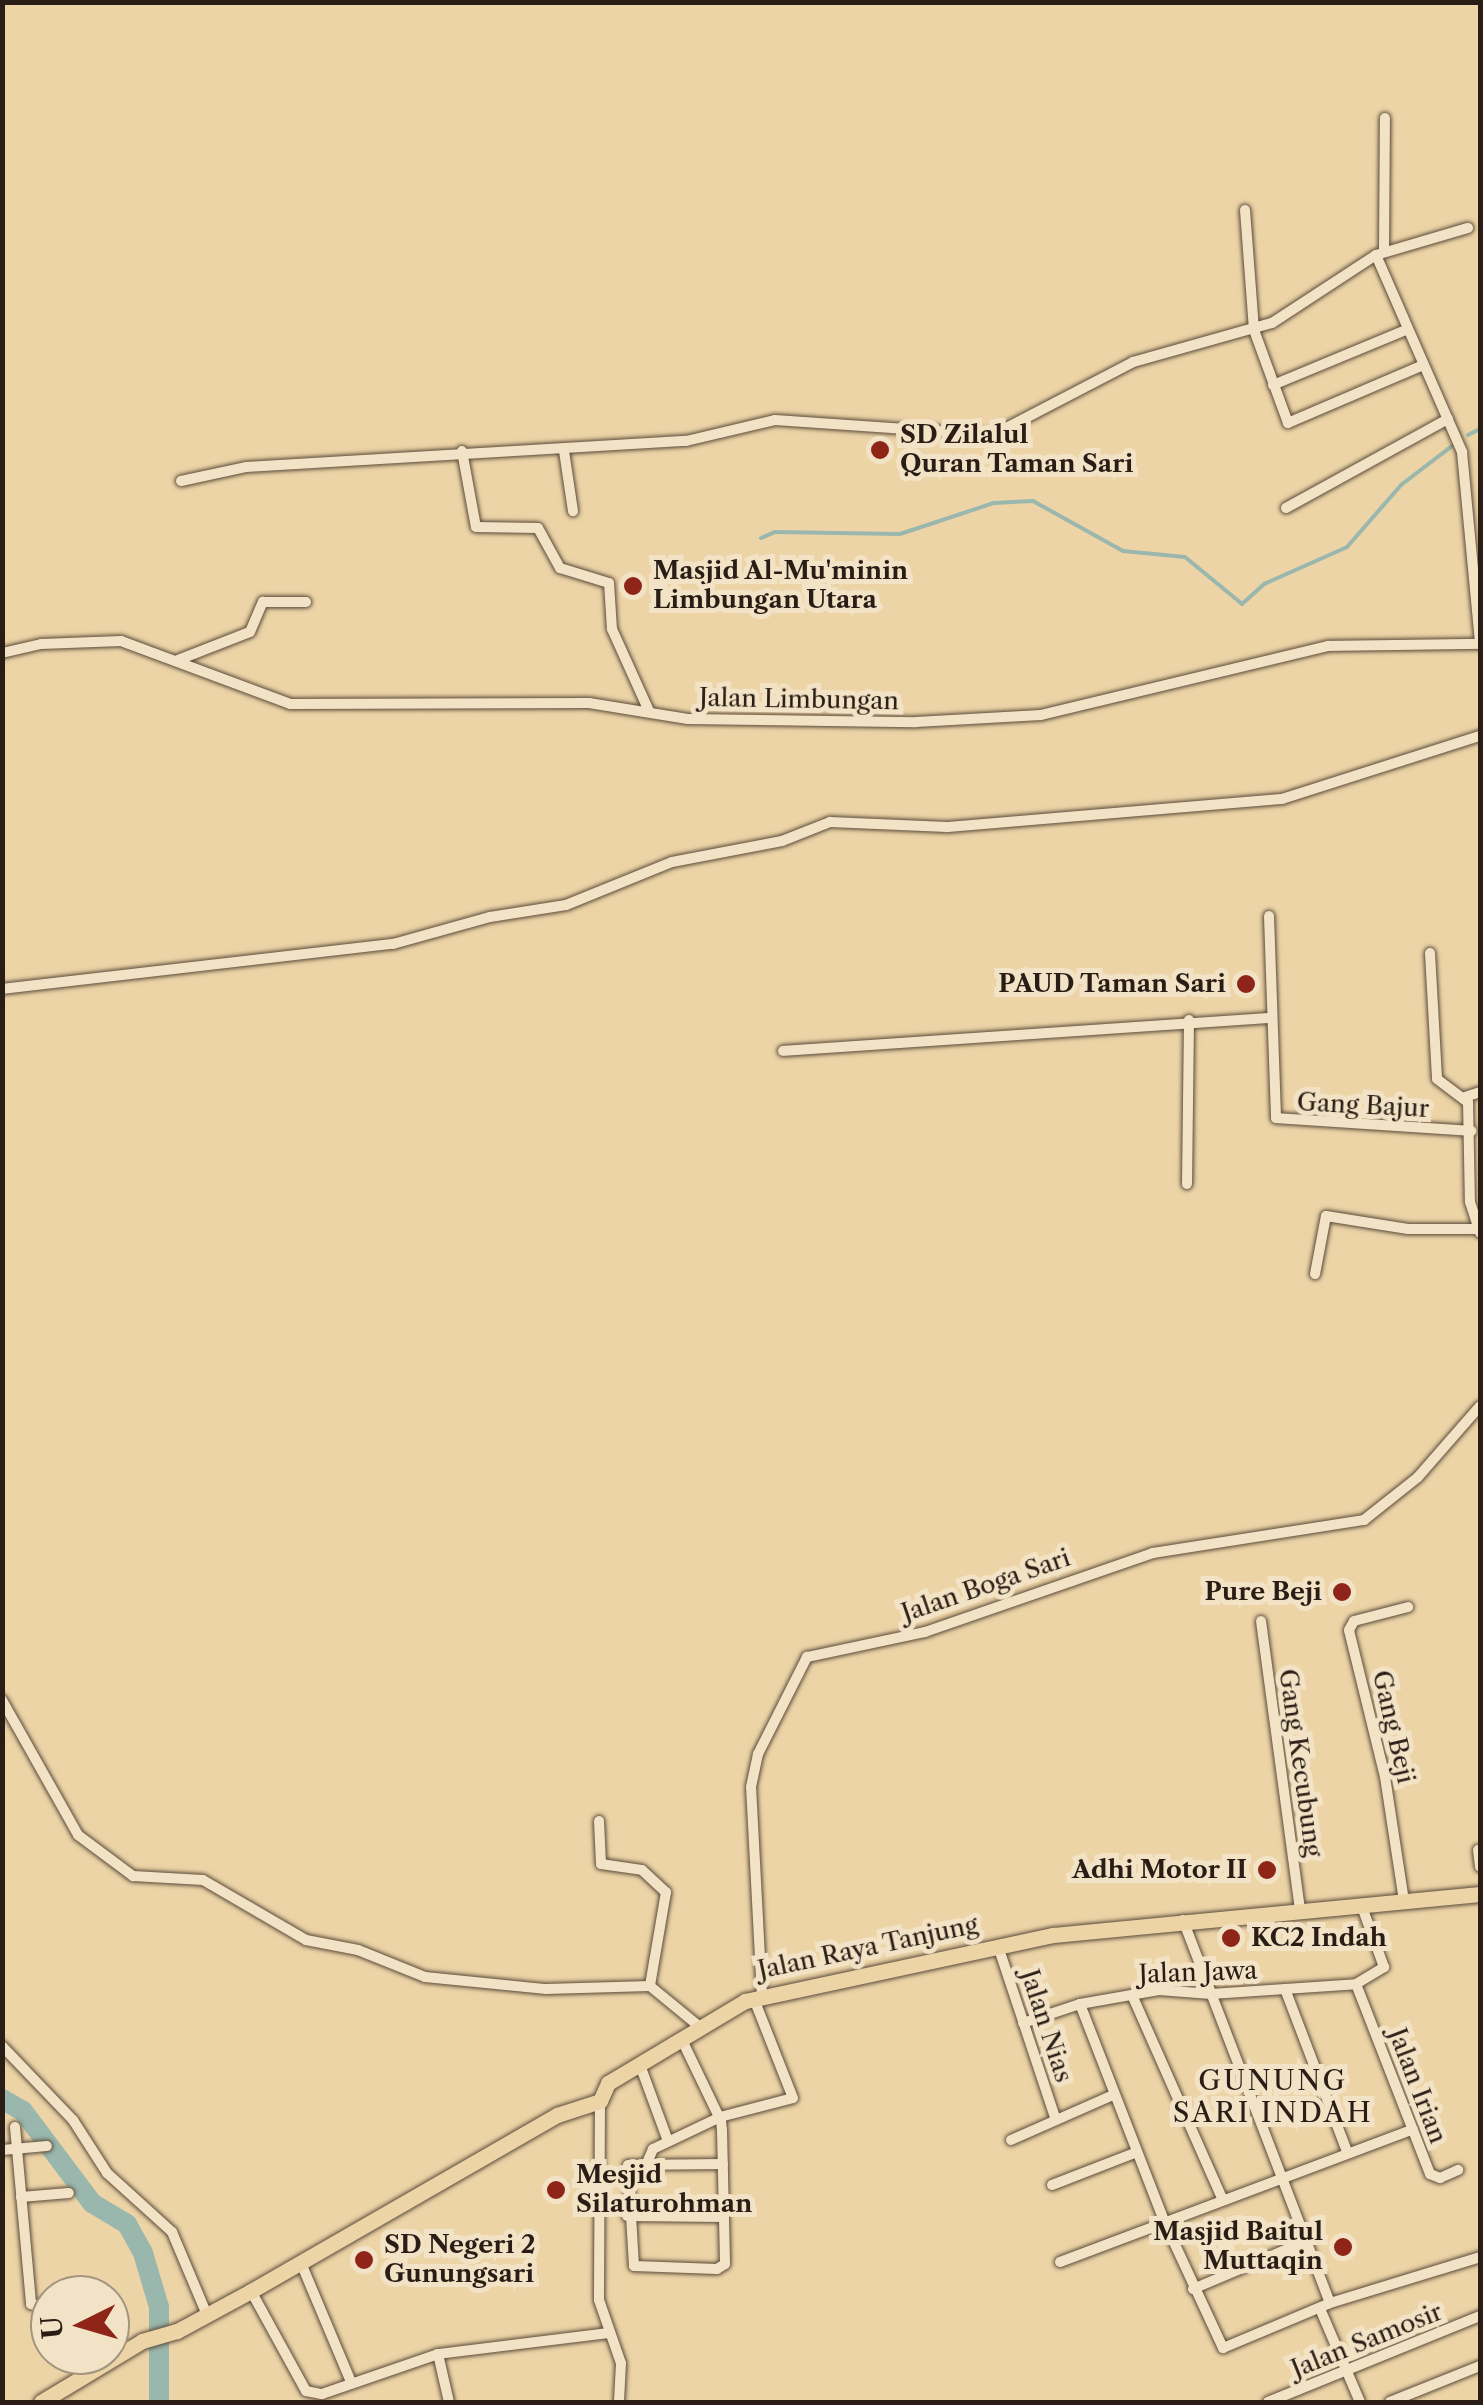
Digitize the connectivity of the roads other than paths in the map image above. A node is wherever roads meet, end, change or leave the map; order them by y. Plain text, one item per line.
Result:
1 (1384, 118) dead end
2 (1244, 210) dead end
3 (1468, 228) dead end
4 (1380, 253) junction
5 (1408, 329) junction
6 (1254, 330) junction
7 (1423, 366) junction
8 (1273, 385) junction
9 (1448, 418) junction
10 (564, 450) junction
11 (462, 451) junction
12 (182, 482) dead end
13 (1286, 508) dead end
14 (573, 510) dead end
15 (306, 602) dead end
16 (1480, 644) edge
17 (2, 653) edge
18 (177, 660) junction
19 (650, 711) junction
20 (1480, 736) edge
21 (1269, 916) dead end
22 (1430, 953) dead end
23 (2, 989) edge
24 (1271, 1018) junction
25 (1188, 1020) junction
26 (783, 1051) dead end
27 (1480, 1092) edge
28 (1466, 1097) junction
29 (1472, 1131) junction
30 (1187, 1184) dead end
31 (1480, 1230) edge
32 (1315, 1274) dead end
33 (1480, 1406) edge
34 (1408, 1607) dead end
35 (1261, 1621) dead end
36 (2, 1700) edge
37 (599, 1821) dead end
38 (1478, 1850) dead end
39 (1480, 1867) edge
40 (1480, 1894) edge
41 (1404, 1900) junction
42 (1361, 1904) junction
43 (1300, 1910) junction
44 (1183, 1919) junction
45 (998, 1946) junction
46 (1356, 1984) junction
47 (650, 1986) junction
48 (1285, 1989) junction
49 (1211, 1994) junction
50 (1132, 1995) junction
51 (758, 1997) junction
52 (1080, 2004) junction
53 (1023, 2023) junction
54 (701, 2028) junction
55 (681, 2038) junction
56 (2, 2046) edge
57 (640, 2065) junction
58 (1113, 2095) junction
59 (600, 2101) junction
60 (720, 2117) junction
61 (1056, 2120) junction
62 (14, 2127) dead end
63 (1412, 2129) junction
64 (1011, 2140) dead end
65 (668, 2142) junction
66 (47, 2146) dead end
67 (17, 2149) junction
68 (2, 2150) edge
69 (1347, 2151) junction
70 (1136, 2152) junction
71 (646, 2163) junction
72 (723, 2164) junction
73 (1458, 2170) dead end
74 (1286, 2177) junction
75 (1052, 2184) dead end
76 (70, 2193) dead end
77 (22, 2197) junction
78 (1223, 2200) junction
79 (628, 2216) junction
80 (724, 2217) junction
81 (1165, 2223) junction
82 (1309, 2240) junction
83 (1480, 2258) edge
84 (1060, 2262) dead end
85 (300, 2263) junction
86 (1193, 2289) junction
87 (30, 2292) edge
88 (251, 2292) junction
89 (1325, 2308) junction
90 (207, 2314) junction
91 (1480, 2316) edge
92 (608, 2333) junction
93 (130, 2344) edge
94 (438, 2354) junction
95 (1480, 2366) edge
96 (1346, 2372) junction
97 (79, 2375) edge
98 (352, 2382) junction
99 (332, 2397) edge
100 (42, 2402) edge
101 (449, 2402) edge
102 (619, 2402) edge
103 (1268, 2402) edge
104 (1360, 2402) edge
105 (1390, 2402) edge

1 - 4 street
2 - 6 street
3 - 4 street
4 - 5 street
4 - 6 street
5 - 7 street
5 - 8 street
6 - 8 street
6 - 10 street
7 - 8 street
7 - 9 street
9 - 13 street
9 - 16 street
10 - 11 street
10 - 14 street
11 - 12 street
11 - 19 street
15 - 18 street
16 - 19 street, Jalan Limbungan
17 - 18 street, Jalan Limbungan
18 - 19 street, Jalan Limbungan
20 - 23 street
21 - 24 street, Gang Bajur
22 - 28 street
24 - 25 street
24 - 29 street, Gang Bajur
25 - 26 street
25 - 30 street
27 - 28 street
28 - 29 street
29 - 31 street
31 - 32 street
33 - 51 street, Jalan Boga Sari
34 - 41 street, Gang Beji
35 - 43 street, Gang Kecubung
36 - 47 street
37 - 47 street
38 - 39 street
40 - 41 main road, Jalan Raya Tanjung
41 - 42 main road, Jalan Raya Tanjung
42 - 43 main road, Jalan Raya Tanjung
42 - 46 street, Jalan Jawa
43 - 44 main road, Jalan Raya Tanjung
44 - 45 main road, Jalan Raya Tanjung
44 - 49 street
45 - 51 main road, Jalan Raya Tanjung
45 - 53 street, Jalan Nias
46 - 48 street, Jalan Jawa
46 - 63 street, Jalan Irian
47 - 54 street
48 - 49 street, Jalan Jawa
48 - 69 street
49 - 50 street, Jalan Jawa
49 - 74 street
50 - 52 street, Jalan Jawa
50 - 78 street
51 - 54 main road, Jalan Raya Tanjung
51 - 60 street
52 - 53 street, Jalan Jawa
52 - 58 street
53 - 61 street, Jalan Nias
54 - 55 main road, Jalan Raya Tanjung
55 - 57 main road, Jalan Raya Tanjung
55 - 60 street
56 - 90 street
57 - 59 main road, Jalan Raya Tanjung
57 - 65 street
58 - 61 street
58 - 70 street
59 - 85 main road, Jalan Raya Tanjung
59 - 92 street
60 - 65 street
60 - 72 street
61 - 64 street
62 - 67 street
63 - 69 street
63 - 73 street, Jalan Irian
65 - 71 street
66 - 67 street
67 - 68 street
67 - 77 street
69 - 74 street
70 - 75 street
70 - 81 street
71 - 72 street
71 - 79 street
72 - 80 street
74 - 78 street
74 - 82 street
76 - 77 street
77 - 87 street
78 - 81 street
79 - 80 street
79 - 80 street
81 - 84 street
81 - 86 street
82 - 86 street
82 - 89 street
83 - 89 street
85 - 88 main road, Jalan Raya Tanjung
85 - 98 street
86 - 89 street
88 - 90 main road, Jalan Raya Tanjung
88 - 99 street
89 - 96 street
90 - 93 main road, Jalan Raya Tanjung
91 - 96 street, Jalan Samosir
92 - 94 street
92 - 102 street
94 - 98 street
94 - 101 street
95 - 105 street
96 - 103 street, Jalan Samosir
96 - 104 street
97 - 100 main road
98 - 99 street

